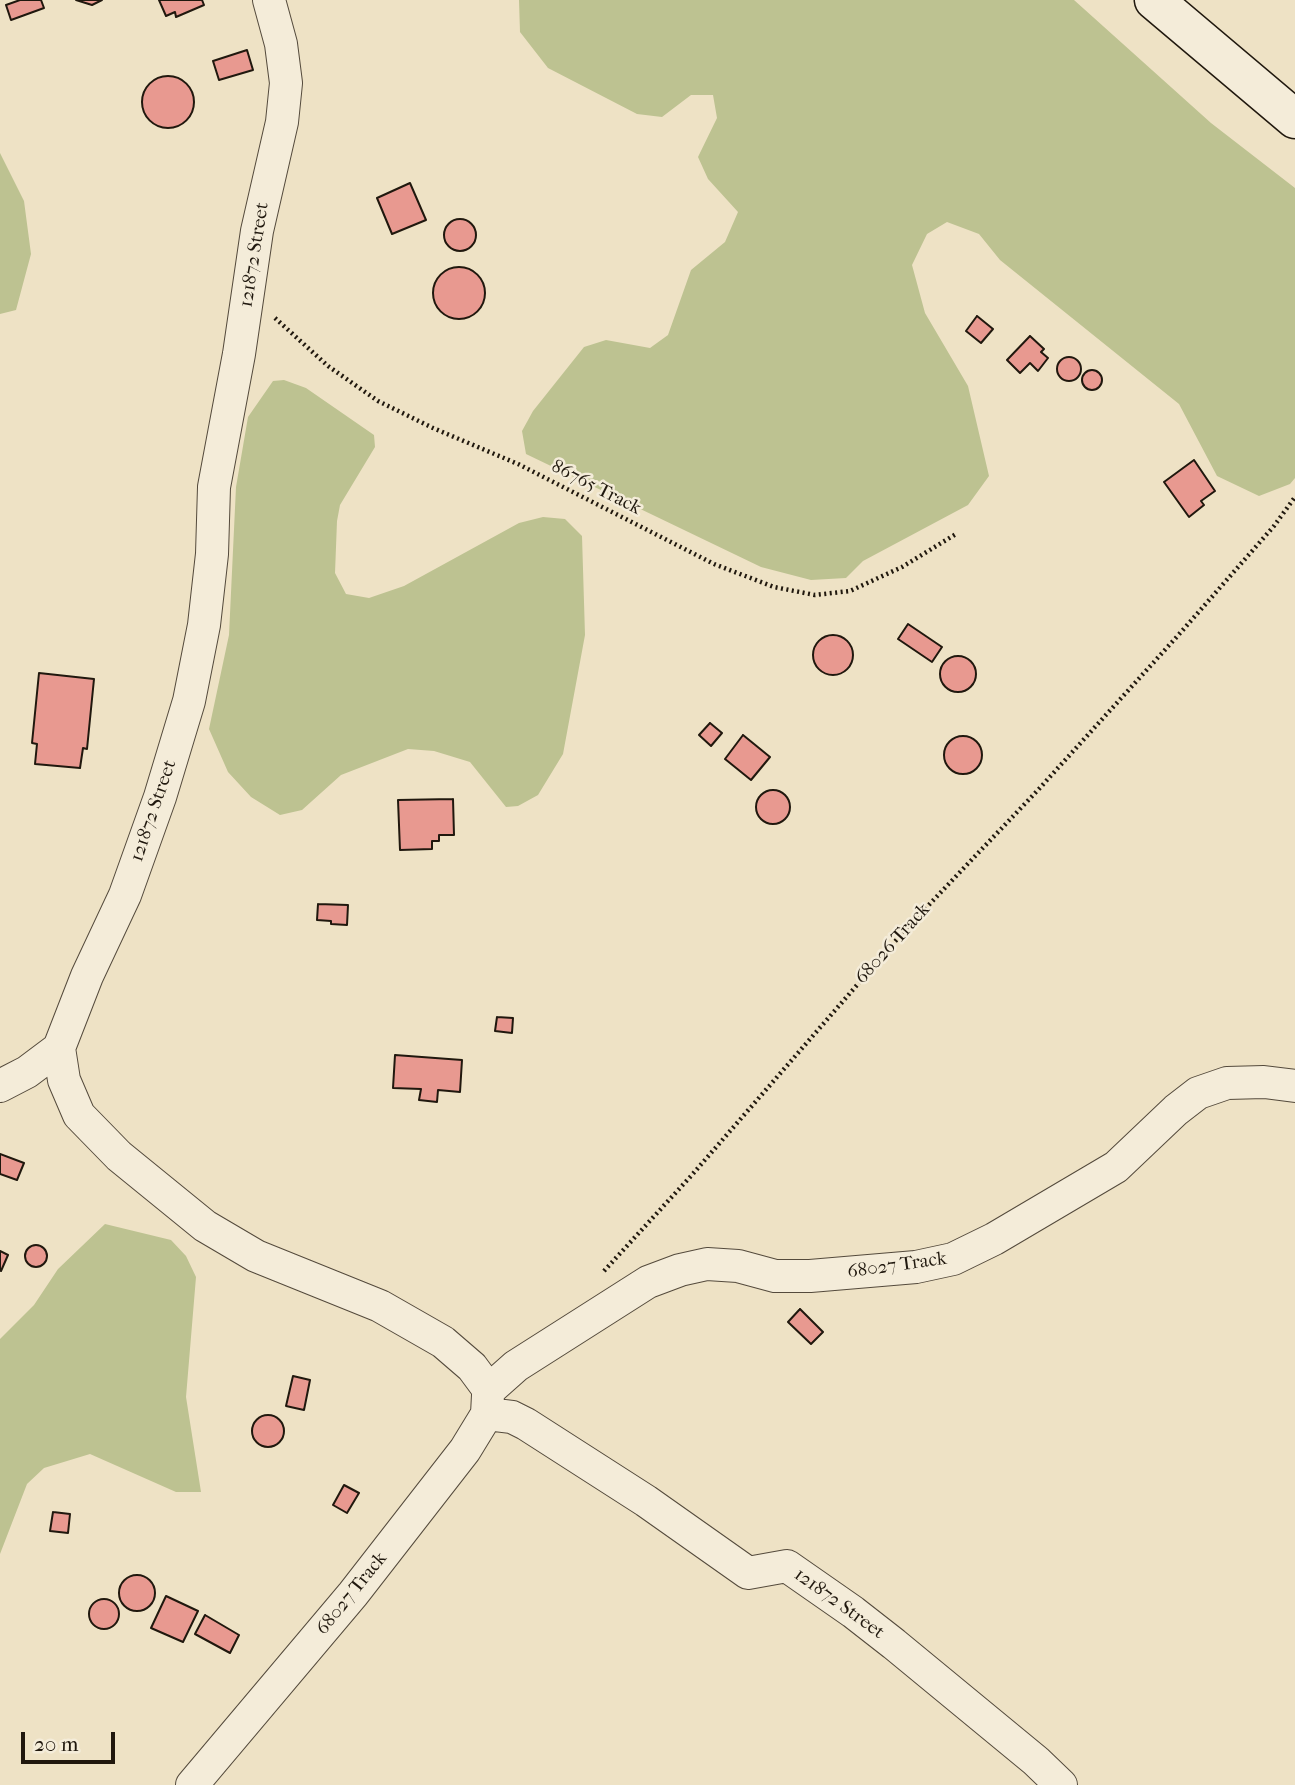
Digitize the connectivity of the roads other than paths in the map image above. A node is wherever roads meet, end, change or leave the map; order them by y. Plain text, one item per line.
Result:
1 (269, 0) edge
2 (1154, 0) edge
3 (1295, 119) edge
4 (59, 1048) junction
5 (0, 1086) edge
6 (1295, 1086) edge
7 (488, 1402) junction
8 (192, 1785) edge
9 (1061, 1785) edge

1 - 4 street, 121872 Street
2 - 3 street
4 - 5 street
4 - 7 street
6 - 7 street, 68027 Track
7 - 8 street, 68027 Track
7 - 9 street, 121872 Street

